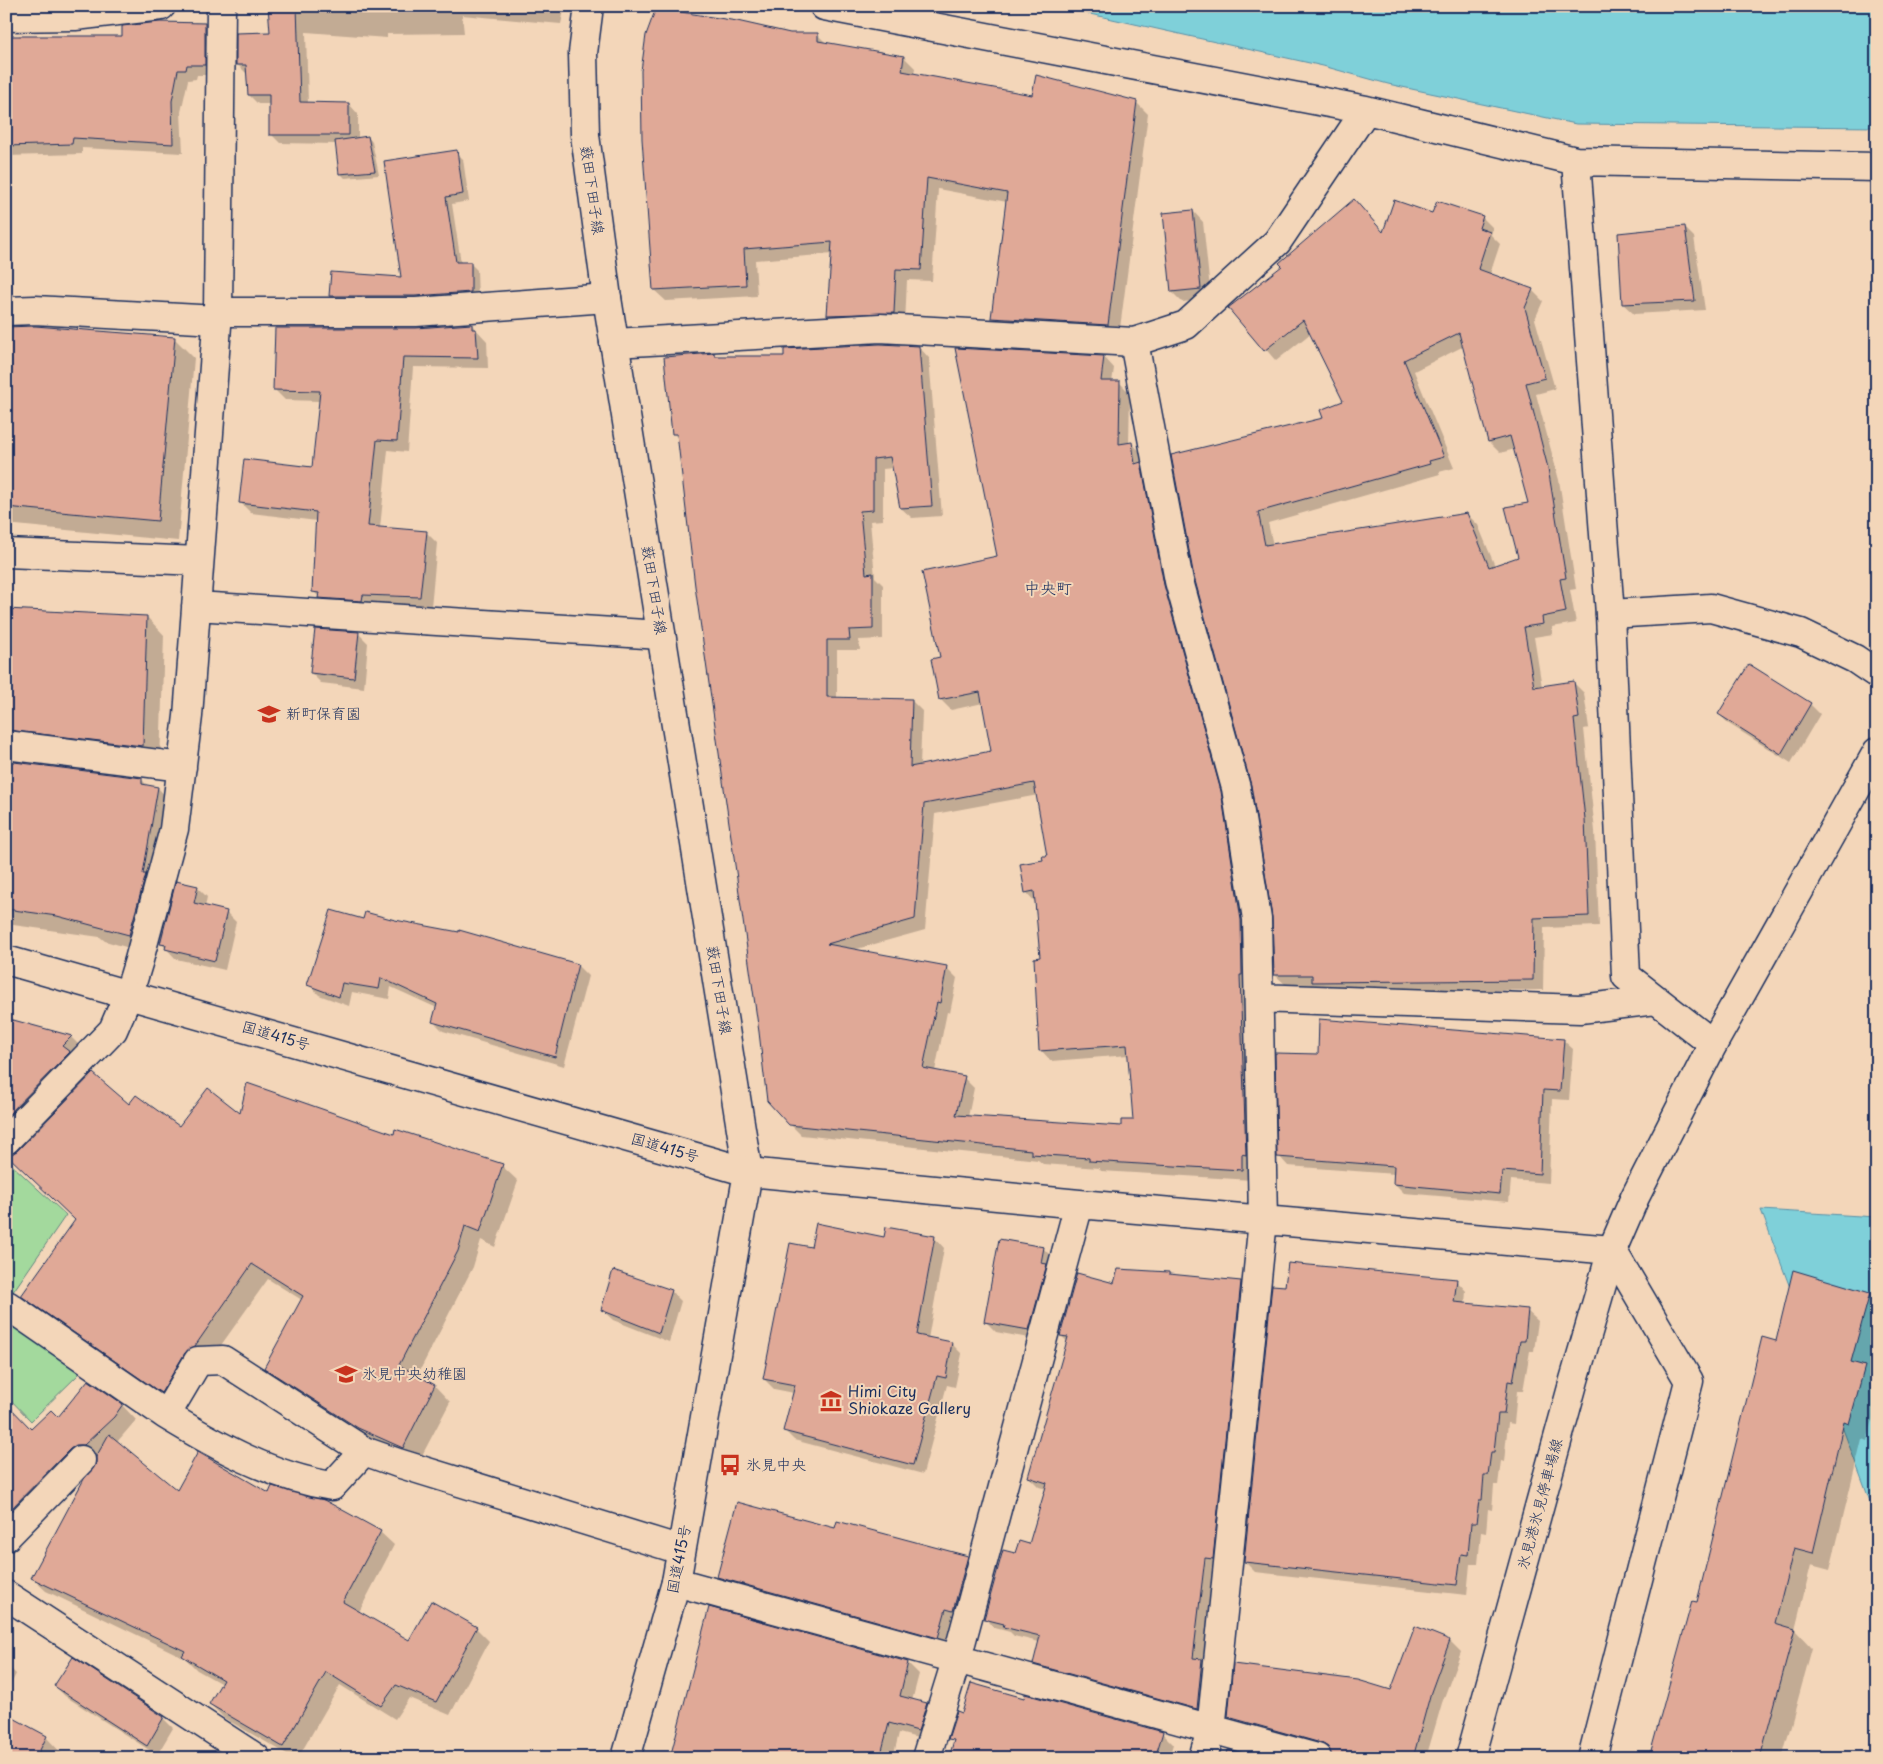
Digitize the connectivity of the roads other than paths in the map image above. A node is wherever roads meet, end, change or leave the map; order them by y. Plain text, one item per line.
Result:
1 (160, 6) edge
2 (221, 6) edge
3 (589, 6) edge
4 (824, 6) edge
5 (6, 17) edge
6 (1366, 110) junction
7 (1576, 161) junction
8 (1877, 167) edge
9 (607, 298) junction
10 (6, 311) edge
11 (218, 316) junction
12 (1134, 342) junction
13 (614, 343) junction
14 (6, 553) edge
15 (199, 561) junction
16 (196, 606) junction
17 (1610, 614) junction
18 (661, 634) junction
19 (1877, 674) edge
20 (6, 744) edge
21 (1877, 752) edge
22 (182, 767) junction
23 (6, 960) edge
24 (129, 993) junction
25 (1260, 998) junction
26 (1656, 1000) junction
27 (1713, 1044) junction
28 (6, 1140) edge
29 (748, 1172) junction
30 (1079, 1204) junction
31 (1263, 1220) junction
32 (1612, 1250) junction
33 (7, 1305) edge
34 (166, 1415) junction
35 (364, 1451) junction
36 (81, 1460) dead end
37 (6, 1537) edge
38 (681, 1550) junction
39 (676, 1582) junction
40 (6, 1595) edge
41 (957, 1658) junction
42 (1211, 1730) junction
43 (256, 1758) edge
44 (626, 1758) edge
45 (926, 1758) edge
46 (1203, 1758) edge
47 (1317, 1758) edge
48 (1470, 1758) edge
49 (1592, 1758) edge

1 - 5 main road
2 - 11 main road
3 - 9 main road, 薮田下田子線
4 - 6 main road
6 - 7 main road
6 - 12 main road
7 - 8 main road
7 - 17 main road
9 - 11 main road
9 - 13 main road, 薮田下田子線
10 - 11 main road
11 - 15 main road
12 - 13 main road
12 - 25 main road
13 - 18 main road, 薮田下田子線
14 - 15 main road
15 - 16 main road
16 - 18 main road
16 - 22 main road
17 - 19 main road
17 - 26 main road
18 - 29 main road, 薮田下田子線
20 - 22 main road
21 - 27 main road, 氷見港氷見停車場線
22 - 24 main road
23 - 24 main road, 国道415号
24 - 28 main road
24 - 29 main road, 国道415号
25 - 26 main road
25 - 31 main road
26 - 27 main road
27 - 32 main road, 氷見港氷見停車場線
29 - 30 main road
29 - 38 main road, 国道415号
30 - 31 main road
30 - 41 main road
31 - 32 main road
31 - 42 main road
32 - 48 main road, 氷見港氷見停車場線
32 - 49 main road
33 - 34 main road
34 - 35 main road
34 - 35 main road
35 - 38 main road
36 - 37 main road
38 - 39 main road, 国道415号
39 - 41 main road
39 - 44 main road, 国道415号
40 - 43 main road
41 - 42 main road
41 - 45 main road
42 - 46 main road
42 - 47 main road

